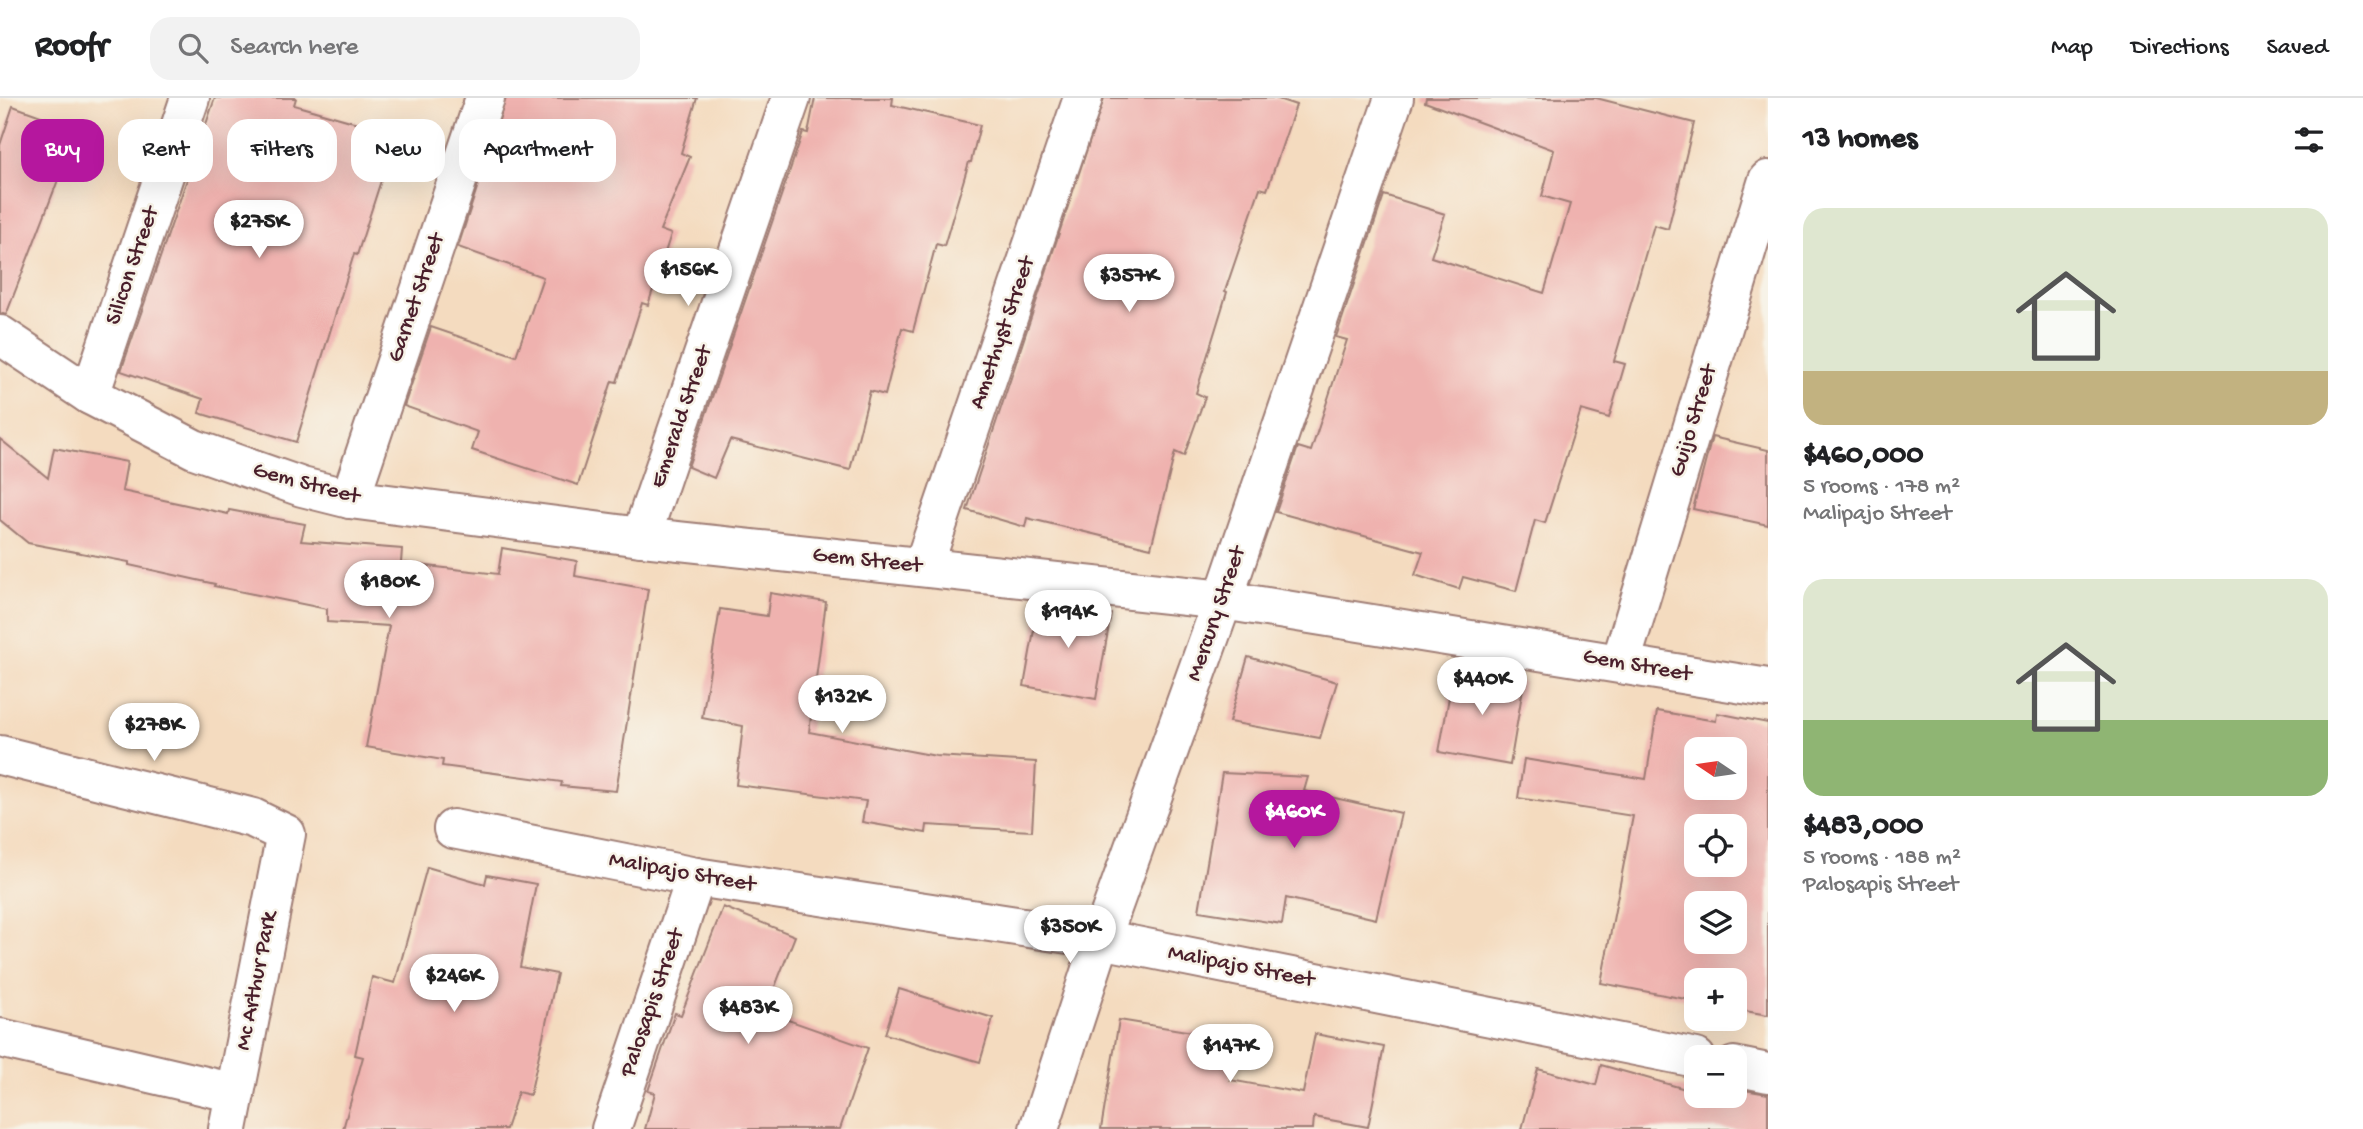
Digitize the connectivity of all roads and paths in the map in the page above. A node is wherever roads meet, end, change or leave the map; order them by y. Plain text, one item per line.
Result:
1 (190, 98) edge
2 (485, 98) edge
3 (791, 98) edge
4 (1083, 98) edge
5 (1394, 98) edge
6 (1768, 180) edge
7 (1759, 235) edge
8 (0, 335) edge
9 (90, 395) junction
10 (350, 499) junction
11 (641, 537) junction
12 (923, 567) junction
13 (1223, 600) junction
14 (1621, 663) junction
15 (1768, 688) edge
16 (0, 755) edge
17 (453, 829) dead end
18 (696, 877) junction
19 (1101, 939) junction
20 (0, 1038) edge
21 (1684, 1056) edge
22 (1747, 1069) edge
23 (1768, 1073) edge
24 (232, 1111) edge
25 (611, 1129) edge
26 (1039, 1129) edge

1 - 9 street, Silicon Street
2 - 10 street, Garnet Street
3 - 11 street, Emerald Street
4 - 12 street, Amethyst Street
5 - 13 street, Mercury Street
6 - 7 street, Guijo Street
7 - 14 street, Guijo Street
8 - 9 street, Gem Street
9 - 10 street, Gem Street
10 - 11 street, Gem Street
11 - 12 street, Gem Street
12 - 13 street, Gem Street
13 - 14 street, Gem Street
13 - 19 street, Mercury Street
14 - 15 street, Gem Street
16 - 24 street, Mc Arthur Park
17 - 18 street, Malipajo Street
18 - 19 street, Malipajo Street
18 - 25 street, Palosapis Street
19 - 21 street, Malipajo Street
19 - 26 street, Mercury Street
20 - 24 street
22 - 23 street

